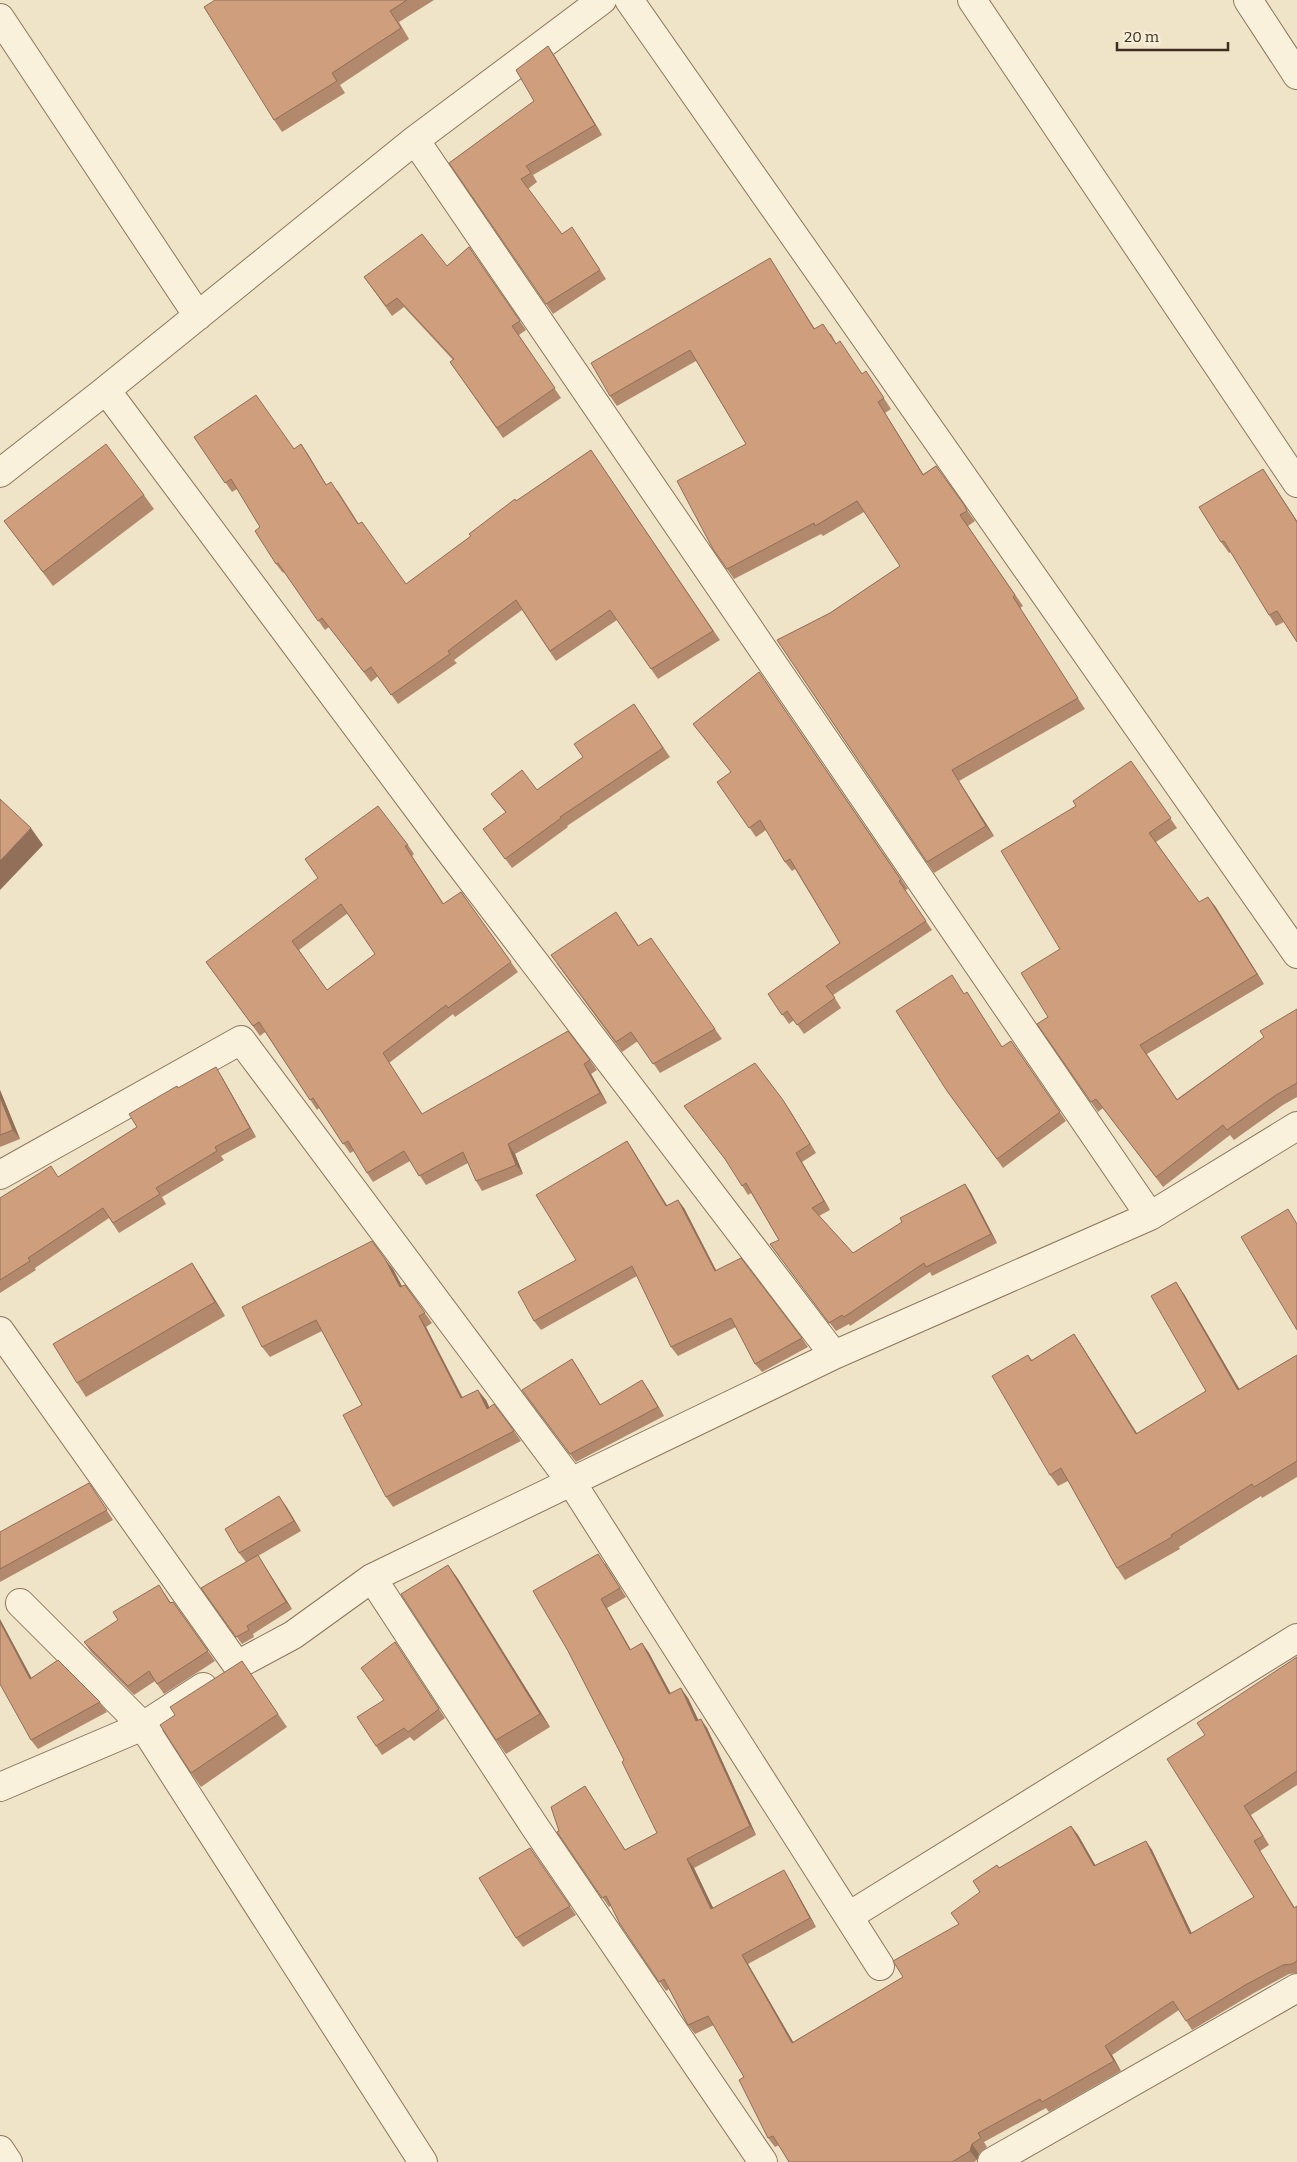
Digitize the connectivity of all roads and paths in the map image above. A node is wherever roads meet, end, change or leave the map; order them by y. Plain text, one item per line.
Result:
1 (602, 0) edge
2 (629, 0) edge
3 (972, 0) edge
4 (1248, 0) edge
5 (0, 18) edge
6 (1297, 75) edge
7 (415, 140) junction
8 (198, 316) junction
9 (106, 390) junction
10 (0, 472) edge
11 (1297, 483) edge
12 (1297, 954) edge
13 (1297, 1126) edge
14 (0, 1175) edge
15 (1150, 1216) junction
16 (0, 1332) edge
17 (834, 1355) junction
18 (572, 1483) junction
19 (372, 1578) junction
20 (20, 1603) dead end
21 (1297, 1638) edge
22 (237, 1665) junction
23 (143, 1726) junction
24 (0, 1787) edge
25 (849, 1916) junction
26 (880, 1966) dead end
27 (1297, 1988) edge
28 (0, 2150) edge
29 (8, 2162) edge
30 (423, 2162) edge
31 (763, 2162) edge
32 (992, 2162) edge

1 - 7 street
2 - 12 street
3 - 11 street
4 - 6 street
5 - 8 street
7 - 8 street
7 - 15 street
8 - 9 street
9 - 10 street
9 - 17 street
13 - 15 street
14 - 18 street
15 - 17 street
16 - 22 street
17 - 18 street
18 - 19 street
18 - 25 street
19 - 22 street
19 - 31 street
20 - 23 street
21 - 25 street
22 - 23 street
23 - 24 street
23 - 30 street
25 - 26 street
27 - 32 street
28 - 29 street

